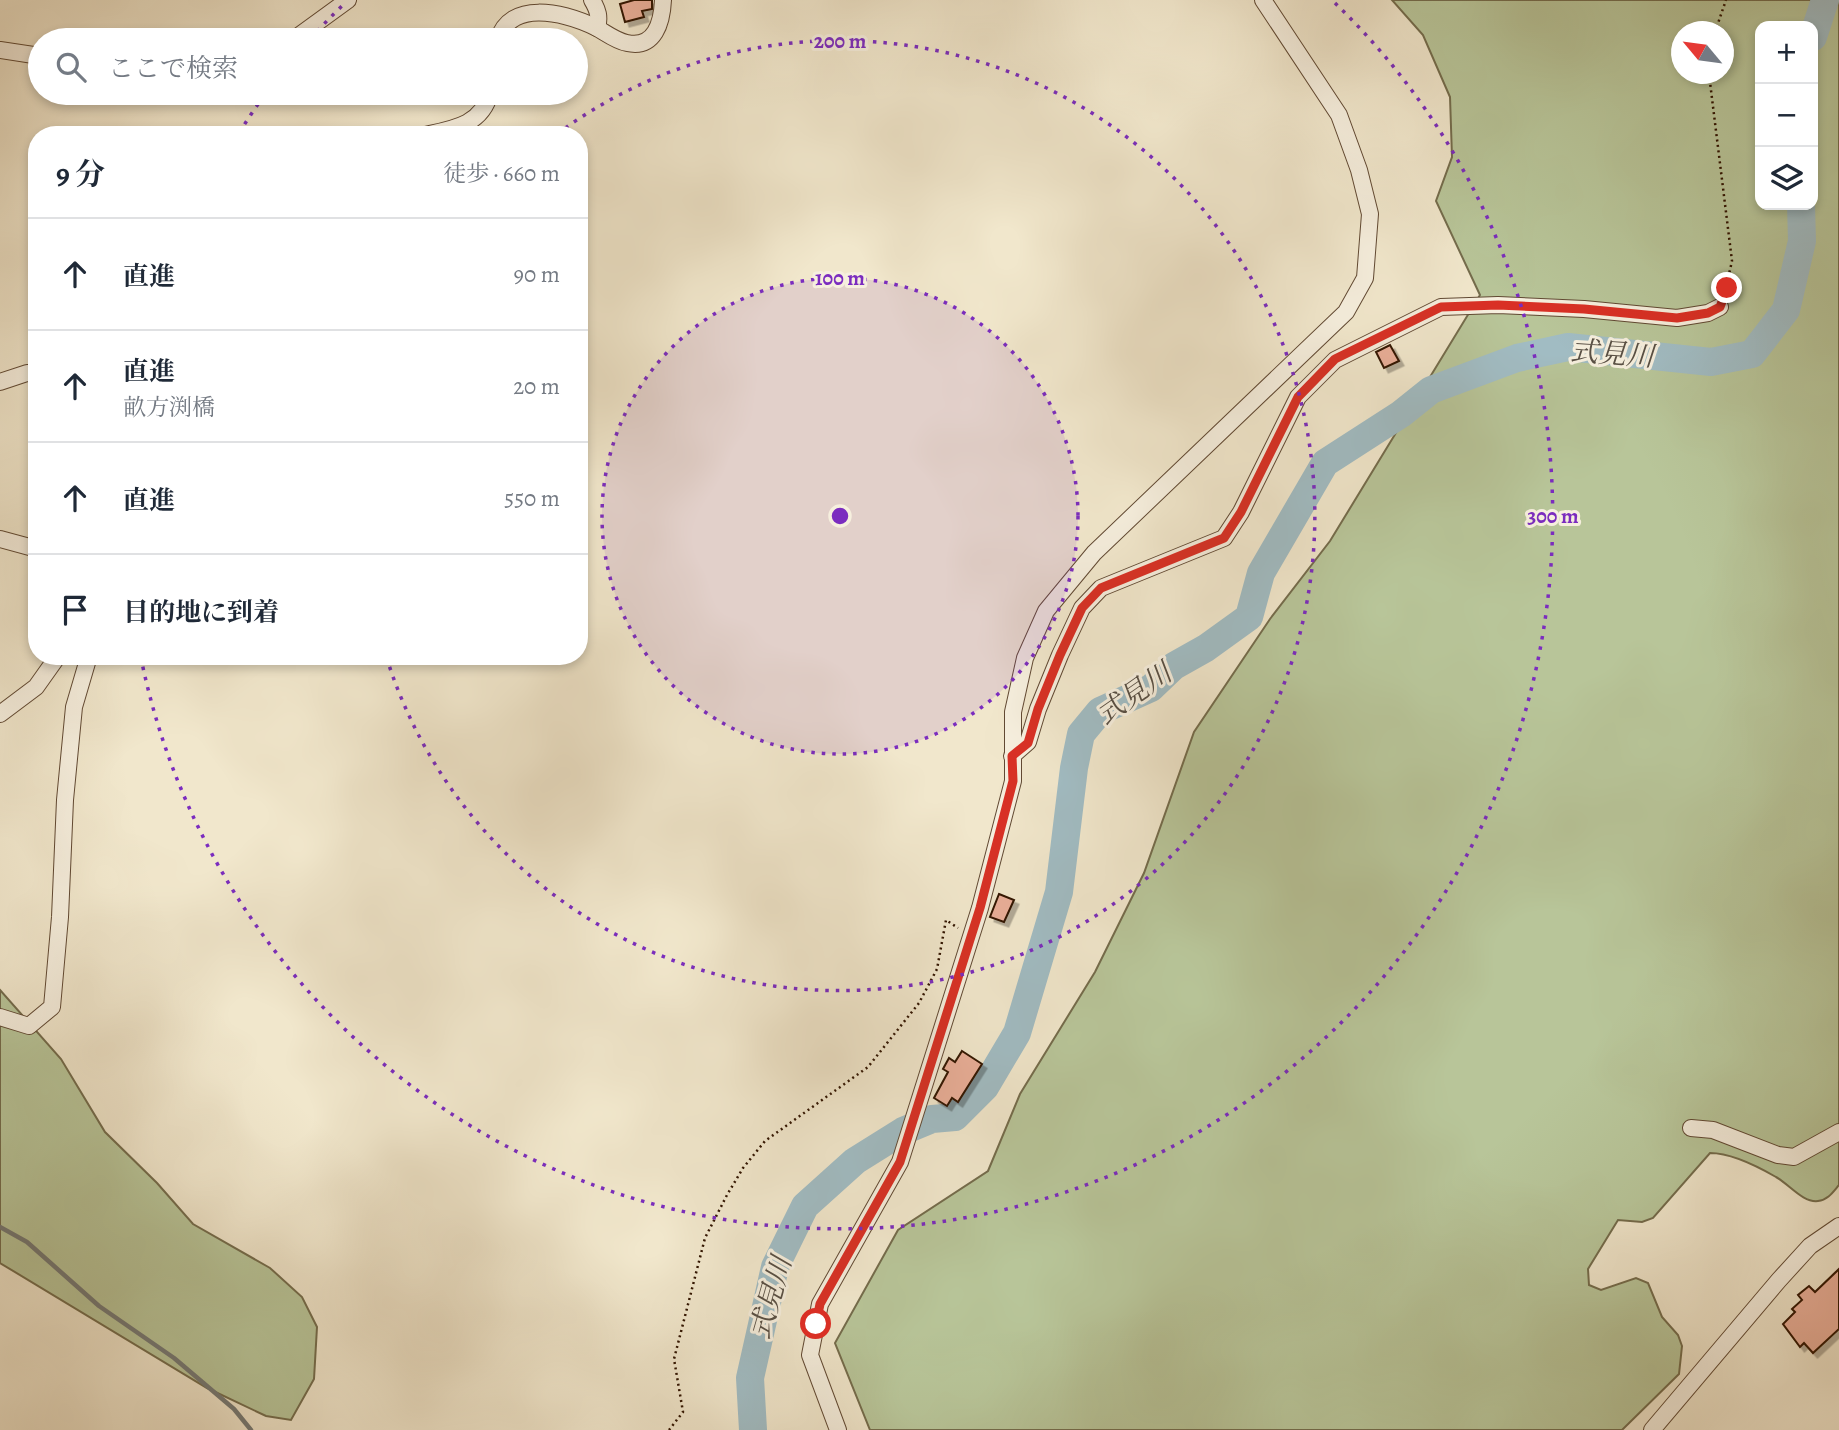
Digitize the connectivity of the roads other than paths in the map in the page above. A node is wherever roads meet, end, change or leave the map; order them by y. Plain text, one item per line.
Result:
1 (348, 0) edge
2 (592, 0) edge
3 (663, 0) edge
4 (1263, 0) edge
5 (310, 28) edge
6 (501, 28) edge
7 (597, 28) junction
8 (0, 50) edge
9 (28, 54) edge
10 (487, 105) edge
11 (459, 126) edge
12 (1720, 307) road end
13 (28, 373) edge
14 (0, 382) edge
15 (0, 539) edge
16 (28, 547) edge
17 (52, 665) edge
18 (86, 665) edge
19 (0, 714) edge
20 (1012, 756) junction
21 (0, 1017) edge
22 (1691, 1128) dead end
23 (1839, 1132) edge
24 (1839, 1226) edge
25 (838, 1430) edge
26 (1651, 1430) edge

1 - 5 street
2 - 7 street
3 - 7 street
4 - 20 street
6 - 7 street
8 - 9 street
10 - 11 street
12 - 20 street
13 - 14 street
15 - 16 street
17 - 19 street
18 - 21 street
20 - 25 street
22 - 23 street
24 - 26 street

